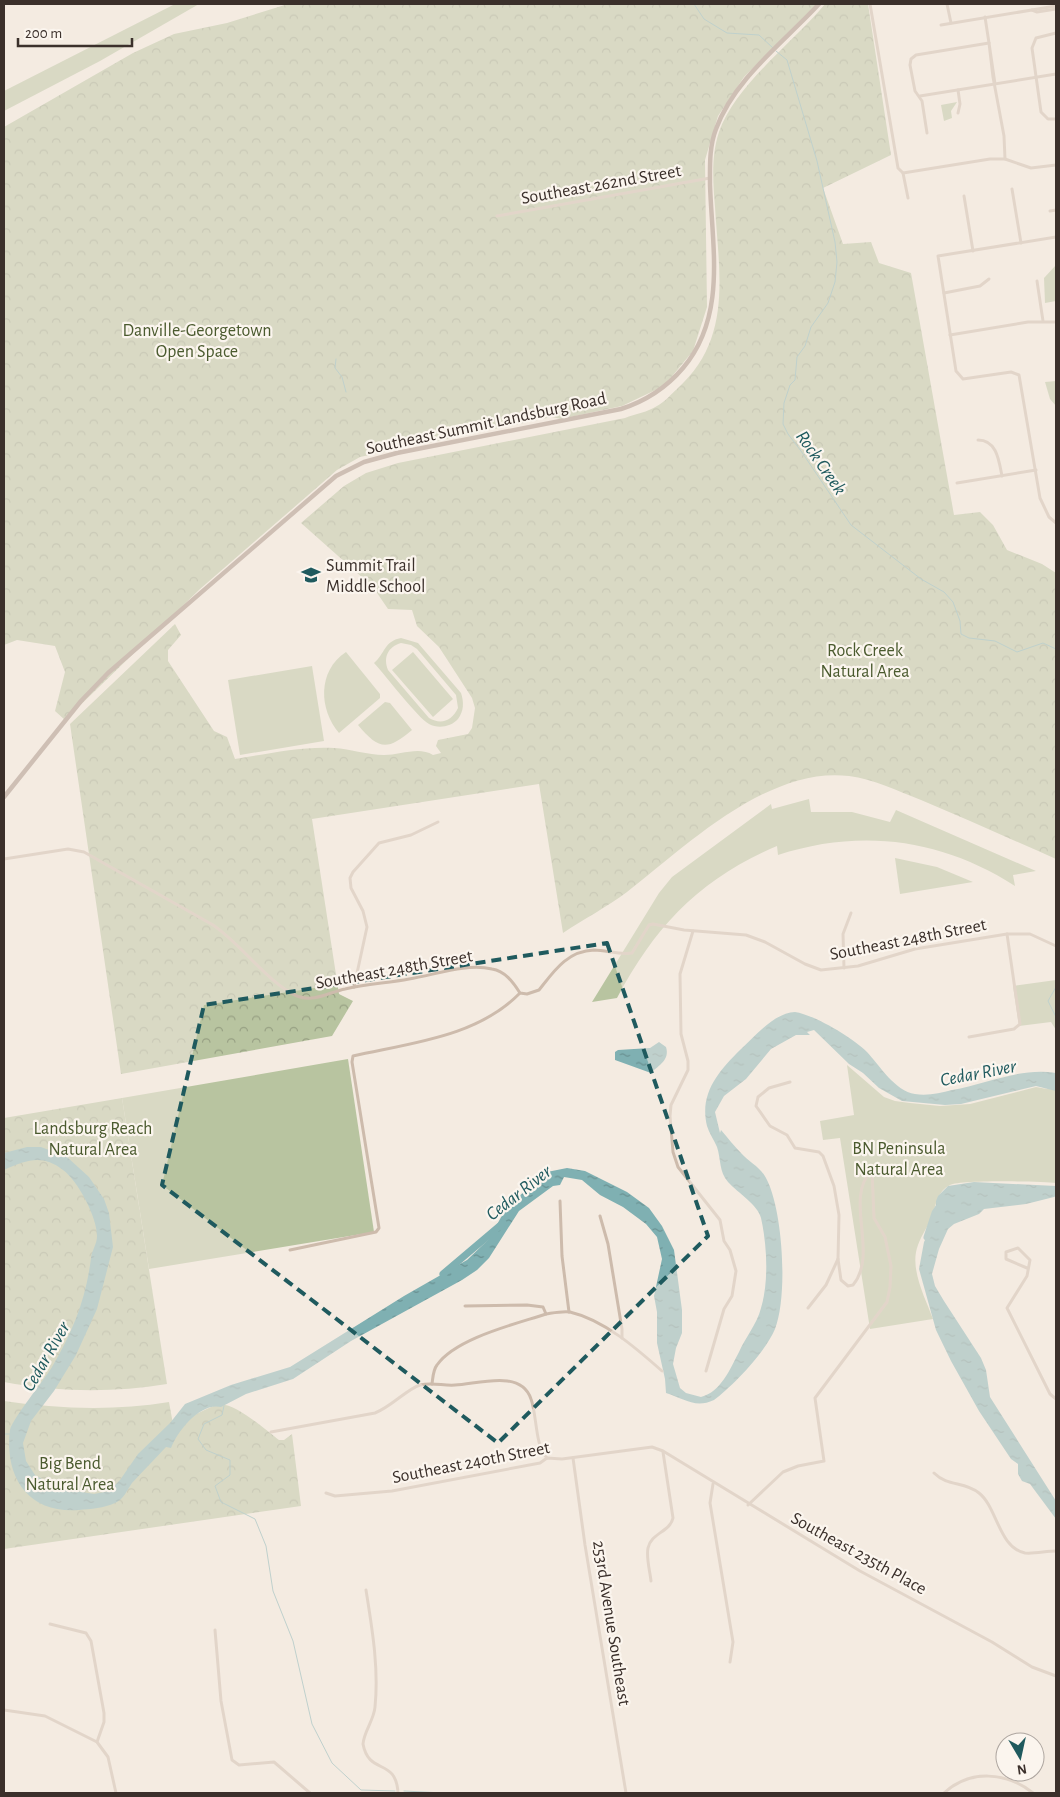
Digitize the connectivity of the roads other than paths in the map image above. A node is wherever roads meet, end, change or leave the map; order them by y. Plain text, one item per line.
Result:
1 (819, 4) edge
2 (870, 4) edge
3 (947, 4) edge
4 (1056, 7) edge
5 (985, 17) junction
6 (950, 23) junction
7 (941, 25) dead end
8 (1056, 33) edge
9 (989, 43) junction
10 (1056, 74) edge
11 (1036, 77) junction
12 (995, 84) junction
13 (958, 90) junction
14 (920, 96) junction
15 (958, 113) dead end
16 (1056, 119) edge
17 (927, 133) dead end
18 (1005, 159) junction
19 (1056, 165) edge
20 (904, 173) junction
21 (710, 178) junction
22 (1012, 189) dead end
23 (964, 196) dead end
24 (908, 198) dead end
25 (1056, 210) edge
26 (1050, 211) dead end
27 (497, 216) dead end
28 (1056, 237) edge
29 (1021, 243) junction
30 (973, 250) junction
31 (989, 279) dead end
32 (1038, 281) dead end
33 (944, 293) junction
34 (1043, 322) junction
35 (1056, 322) edge
36 (950, 335) junction
37 (978, 440) dead end
38 (1036, 470) junction
39 (1002, 476) junction
40 (957, 483) dead end
41 (1056, 523) edge
42 (4, 797) edge
43 (438, 822) dead end
44 (4, 859) edge
45 (851, 913) dead end
46 (693, 931) junction
47 (1007, 934) junction
48 (1056, 946) edge
49 (844, 968) junction
50 (354, 987) junction
51 (520, 993) junction
52 (969, 1037) dead end
53 (790, 1082) dead end
54 (560, 1201) dead end
55 (600, 1216) dead end
56 (290, 1250) dead end
57 (838, 1259) junction
58 (1027, 1268) junction
59 (465, 1306) dead end
60 (808, 1308) dead end
61 (569, 1312) junction
62 (546, 1314) junction
63 (622, 1338) junction
64 (662, 1371) dead end
65 (706, 1371) dead end
66 (432, 1384) junction
67 (1056, 1399) edge
68 (271, 1432) dead end
69 (652, 1447) joint
70 (663, 1451) junction
71 (547, 1458) junction
72 (573, 1458) junction
73 (934, 1472) dead end
74 (713, 1484) junction
75 (326, 1493) dead end
76 (748, 1505) junction
77 (1056, 1551) edge
78 (651, 1580) dead end
79 (366, 1590) dead end
80 (50, 1624) dead end
81 (215, 1630) dead end
82 (730, 1662) dead end
83 (1056, 1676) edge
84 (4, 1710) edge
85 (97, 1742) junction
86 (116, 1793) edge
87 (310, 1793) edge
88 (398, 1793) edge
89 (626, 1793) edge
90 (944, 1793) edge
91 (1033, 1793) edge

1 - 21 street, Southeast Summit Landsburg Road
2 - 20 street
3 - 6 street
4 - 5 street
5 - 6 street
5 - 9 street
6 - 7 street
8 - 11 street
9 - 12 street
9 - 14 street
10 - 11 street
11 - 12 street
11 - 16 street
12 - 13 street
12 - 18 street
13 - 14 street
13 - 15 street
14 - 17 street
18 - 19 street
18 - 20 street
20 - 24 street
21 - 27 street, Southeast 262nd Street
21 - 42 street, Southeast Summit Landsburg Road
22 - 29 street
23 - 30 street
25 - 26 street
28 - 29 street
29 - 30 street
30 - 33 street
31 - 33 street
32 - 34 street
33 - 36 street
34 - 35 street
34 - 36 street
36 - 38 street
37 - 39 street
38 - 39 street
38 - 41 street
39 - 40 street
43 - 50 street
44 - 50 street, Southeast 248th Street
45 - 49 street
46 - 49 street, Southeast 248th Street
46 - 51 street, Southeast 248th Street
46 - 65 street
47 - 48 street, Southeast 248th Street
47 - 49 street, Southeast 248th Street
47 - 52 street
50 - 51 street, Southeast 248th Street
51 - 56 street
53 - 57 street
54 - 61 street
55 - 63 street
57 - 60 street
57 - 76 street
58 - 58 street
58 - 67 street
59 - 62 street
61 - 62 street
61 - 63 street
62 - 66 street
63 - 64 street
66 - 68 street
66 - 71 street
69 - 70 street, Southeast 235th Place
69 - 72 street, Southeast 240th Street
70 - 74 street, Southeast 235th Place
70 - 78 street
71 - 72 street, Southeast 240th Street
71 - 75 street, Southeast 240th Street
72 - 89 street, 253rd Avenue Southeast
73 - 77 street
74 - 76 street, Southeast 235th Place
74 - 82 street
76 - 83 street, Southeast 235th Place
79 - 88 street
80 - 85 street
81 - 87 street
84 - 85 street
85 - 86 street
90 - 91 street

